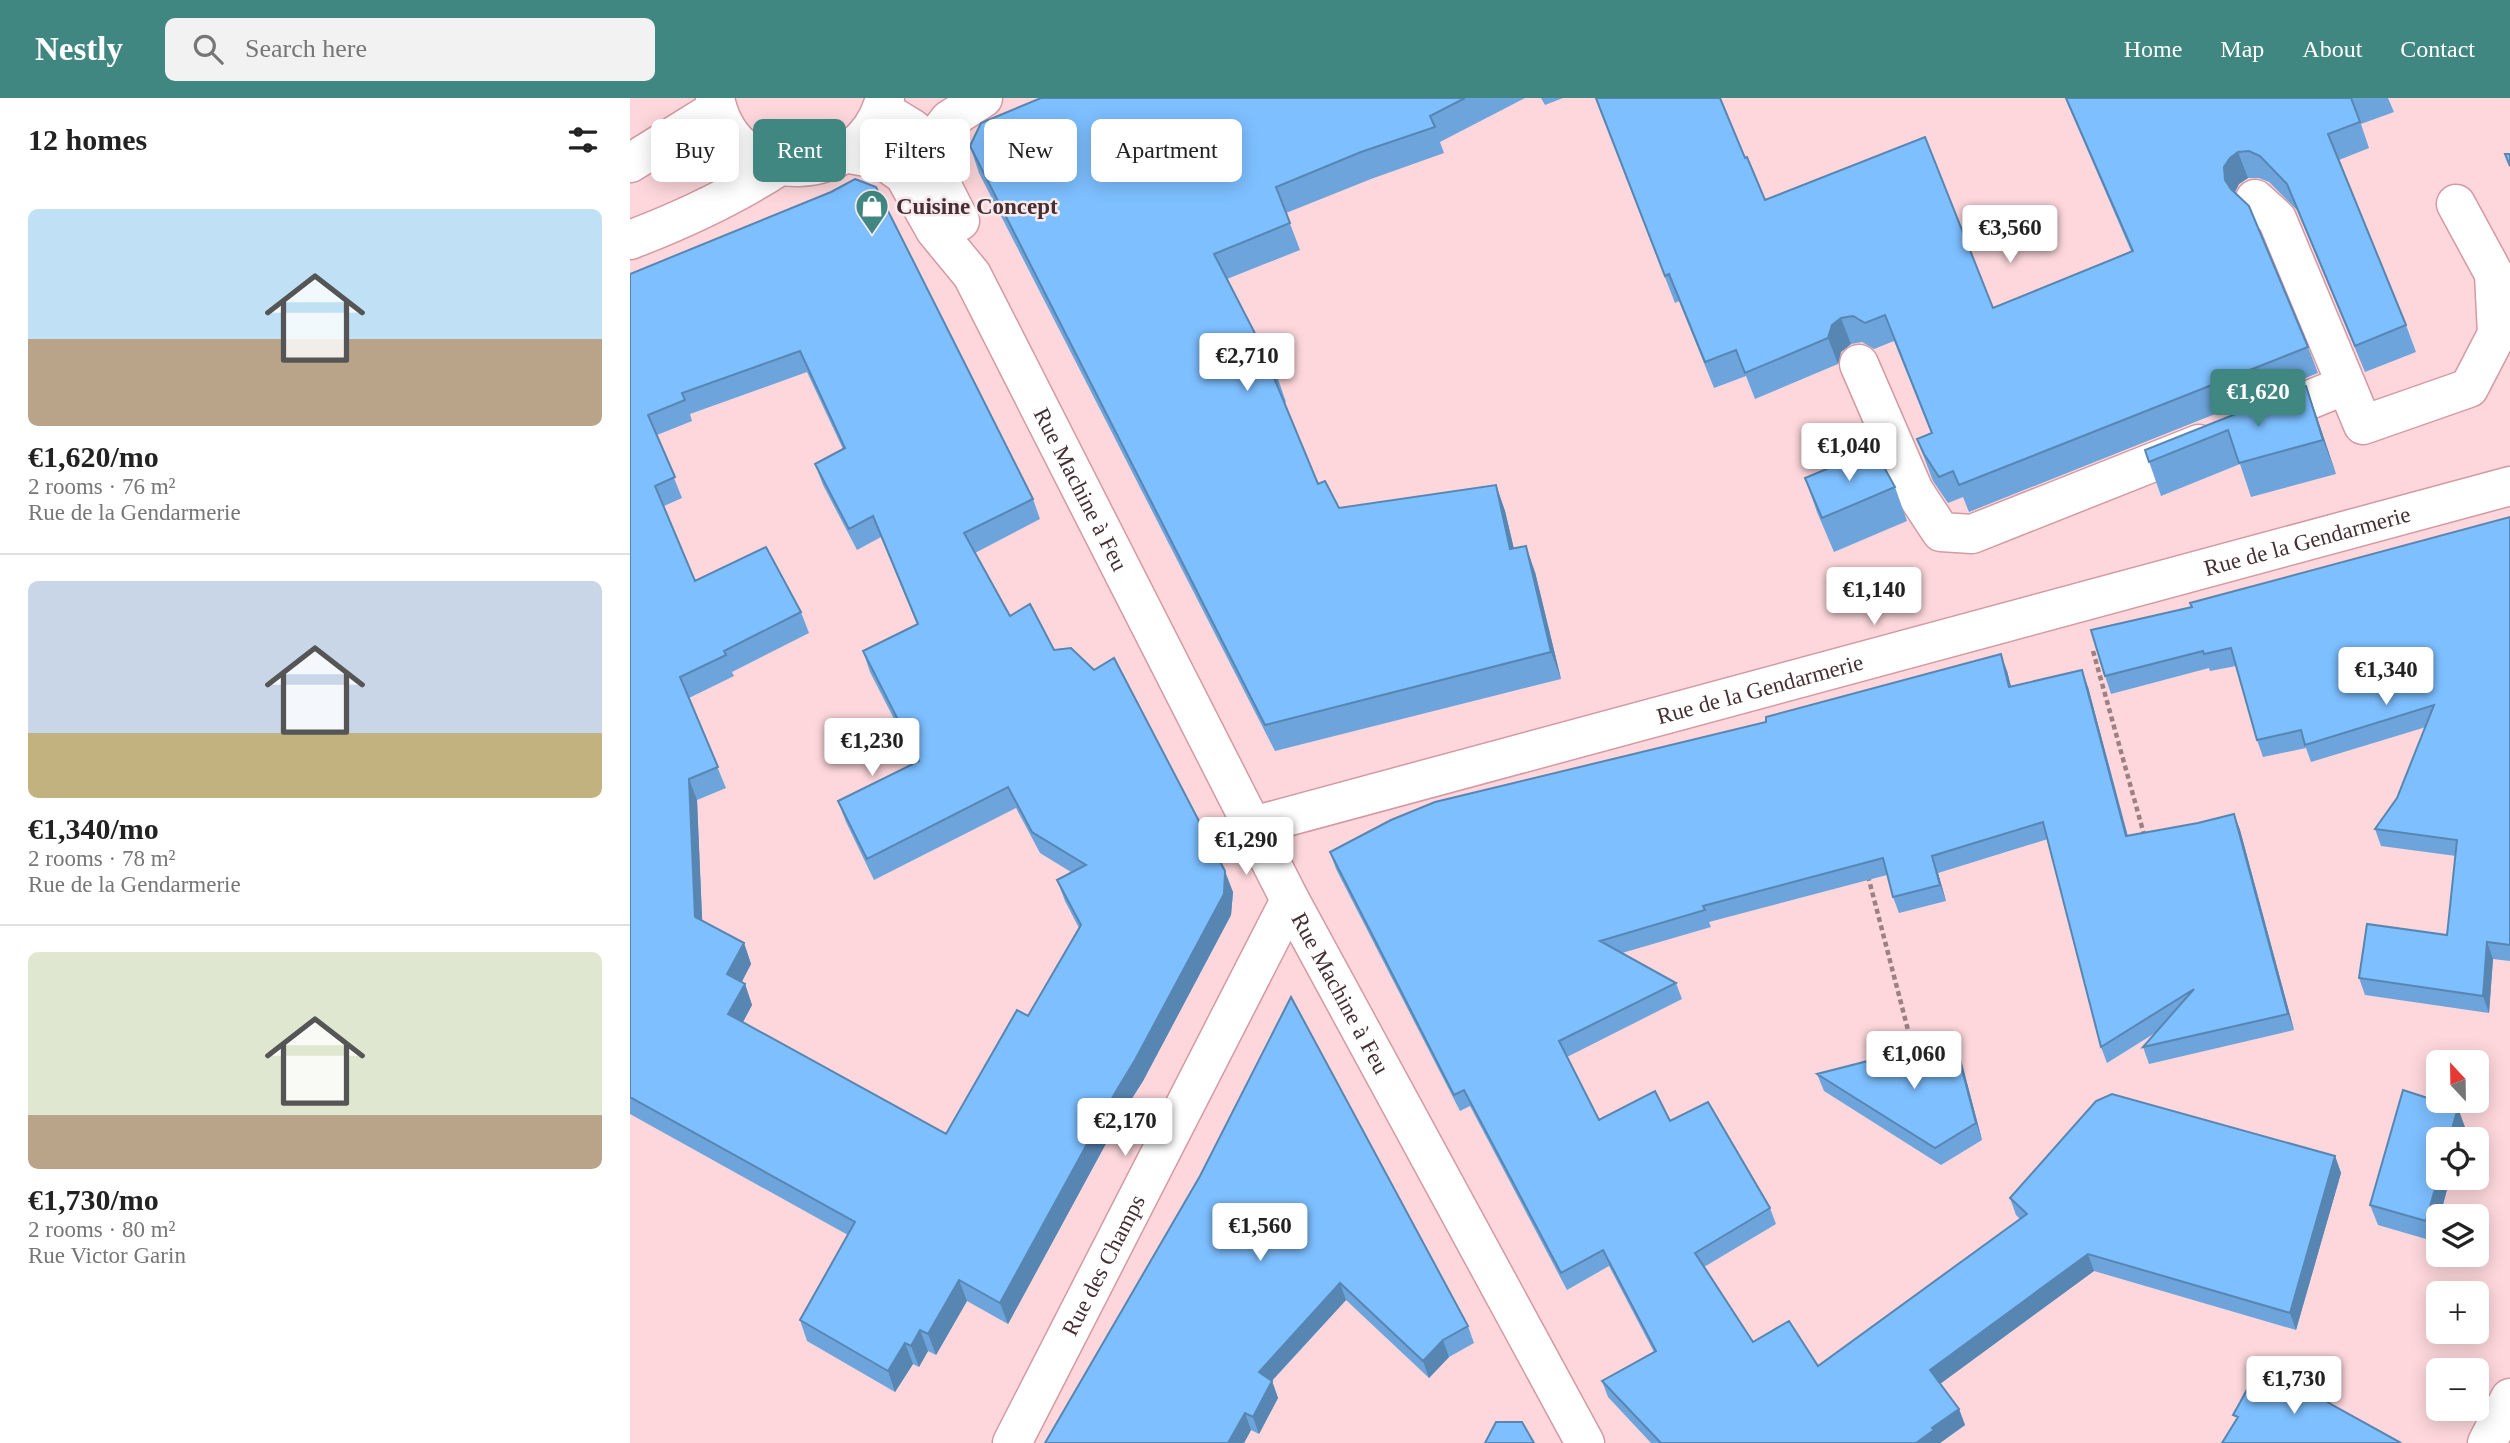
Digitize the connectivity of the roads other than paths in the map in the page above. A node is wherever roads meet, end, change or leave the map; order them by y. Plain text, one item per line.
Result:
1 (983, 98) edge
2 (716, 104) edge
3 (884, 104) edge
4 (901, 119) edge
5 (951, 119) edge
6 (846, 151) edge
7 (846, 153) edge
8 (753, 155) edge
9 (630, 163) edge
10 (755, 182) edge
11 (939, 182) edge
12 (2255, 199) dead end
13 (2456, 204) dead end
14 (630, 240) edge
15 (972, 275) junction
16 (1859, 364) dead end
17 (2346, 385) junction
18 (2510, 486) edge
19 (1253, 826) junction
20 (1290, 900) junction
21 (2510, 1398) edge
22 (1012, 1443) edge
23 (1585, 1443) edge
24 (2487, 1443) edge

1 - 5 street, Rue Machine à Feu
2 - 8 street
2 - 9 street
3 - 4 street, Rue Machine à Feu
3 - 6 street
7 - 15 street, Rue Machine à Feu
10 - 14 street
11 - 15 street, Rue Machine à Feu
12 - 17 street
13 - 17 street
15 - 19 street, Rue Machine à Feu
16 - 17 street
18 - 19 street, Rue de la Gendarmerie
19 - 20 street, Rue Machine à Feu
20 - 22 street, Rue des Champs
20 - 23 street, Rue Machine à Feu
21 - 24 street

